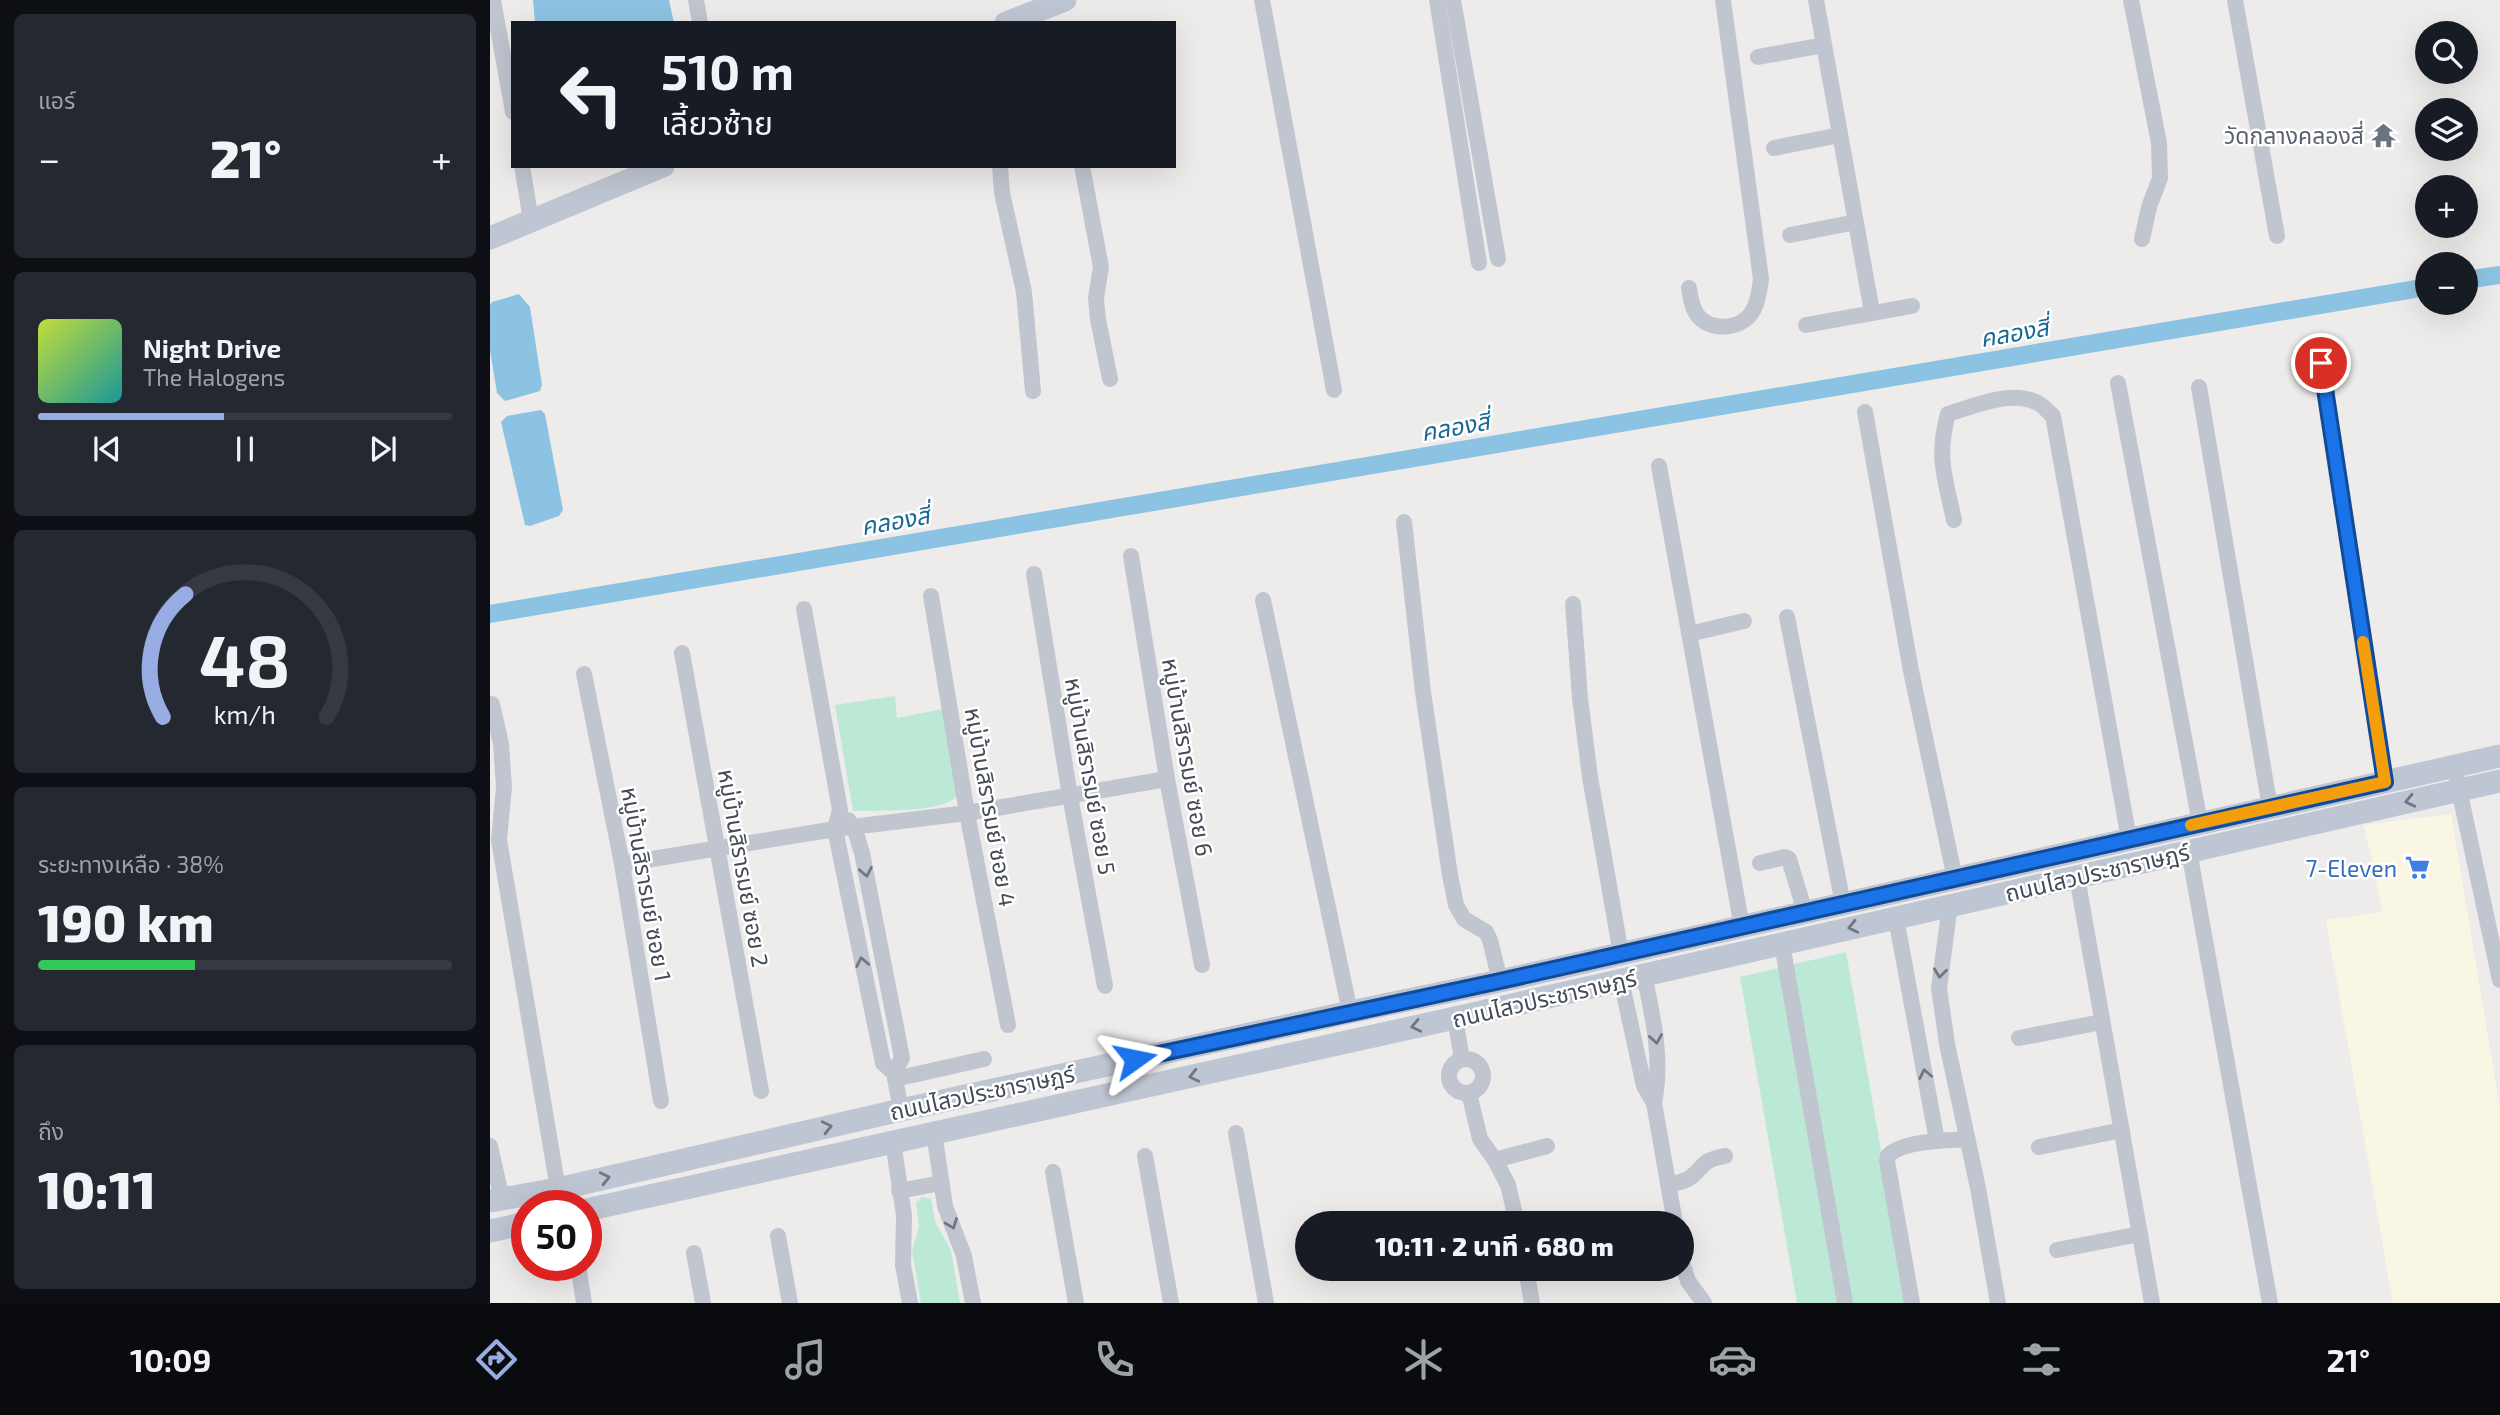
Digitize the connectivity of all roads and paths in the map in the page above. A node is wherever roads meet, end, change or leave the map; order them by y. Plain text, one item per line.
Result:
1 (494, 0) edge
2 (696, 0) edge
3 (1262, 0) edge
4 (1437, 0) edge
5 (1453, 0) edge
6 (1723, 0) edge
7 (1816, 0) edge
8 (2131, 0) edge
9 (2235, 0) edge
10 (1058, 9) edge
11 (700, 21) edge
12 (1013, 21) edge
13 (1824, 45) junction
14 (1758, 57) dead end
15 (511, 99) edge
16 (1840, 135) junction
17 (1774, 148) dead end
18 (522, 168) edge
19 (658, 168) edge
20 (1000, 168) edge
21 (1082, 168) edge
22 (531, 220) junction
23 (1856, 222) junction
24 (1790, 235) dead end
25 (2277, 236) dead end
26 (490, 238) edge
27 (2142, 239) dead end
28 (1497, 259) dead end
29 (1479, 262) dead end
30 (1689, 288) dead end
31 (1912, 306) dead end
32 (1872, 312) junction
33 (1806, 325) dead end
34 (2321, 363) dead end
35 (1110, 379) dead end
36 (2118, 383) dead end
37 (2199, 387) dead end
38 (1334, 390) dead end
39 (1033, 391) dead end
40 (1865, 412) dead end
41 (1659, 466) dead end
42 (1954, 520) dead end
43 (1404, 522) dead end
44 (1131, 556) dead end
45 (1034, 574) dead end
46 (931, 596) dead end
47 (1263, 600) dead end
48 (1573, 604) dead end
49 (804, 608) dead end
50 (1787, 617) dead end
51 (1744, 621) dead end
52 (1689, 634) junction
53 (682, 653) dead end
54 (584, 674) dead end
55 (492, 704) dead end
56 (2500, 756) edge
57 (2454, 766) junction
58 (1167, 779) junction
59 (2500, 781) edge
60 (2385, 782) junction
61 (2459, 790) junction
62 (1070, 796) junction
63 (2270, 807) junction
64 (840, 810) junction
65 (967, 813) junction
66 (2200, 823) junction
67 (854, 827) junction
68 (835, 829) junction
69 (2129, 839) junction
70 (718, 849) junction
71 (2189, 851) junction
72 (1760, 863) dead end
73 (622, 864) junction
74 (2077, 877) junction
75 (1955, 879) junction
76 (1843, 904) junction
77 (1950, 905) junction
78 (873, 911) junction
79 (1805, 912) junction
80 (852, 915) junction
81 (1896, 918) junction
82 (1742, 926) junction
83 (1782, 944) junction
84 (1621, 954) junction
85 (1202, 965) dead end
86 (1644, 975) junction
87 (1621, 980) junction
88 (2500, 980) edge
89 (1500, 981) junction
90 (888, 983) junction
91 (1105, 986) dead end
92 (867, 989) junction
93 (1350, 1012) junction
94 (1455, 1018) junction
95 (2102, 1022) junction
96 (1008, 1025) dead end
97 (2019, 1038) dead end
98 (1947, 1044) junction
99 (1919, 1047) junction
100 (984, 1059) dead end
101 (1462, 1059) junction
102 (1108, 1065) junction
103 (894, 1076) junction
104 (761, 1091) dead end
105 (1115, 1093) junction
106 (1469, 1093) junction
107 (662, 1101) dead end
108 (1654, 1103) junction
109 (901, 1110) junction
110 (2122, 1130) junction
111 (934, 1133) junction
112 (1236, 1133) dead end
113 (1966, 1139) junction
114 (1937, 1141) junction
115 (894, 1142) junction
116 (490, 1146) edge
117 (1547, 1146) dead end
118 (2039, 1147) dead end
119 (1145, 1156) dead end
120 (1724, 1156) dead end
121 (1495, 1160) junction
122 (1053, 1172) dead end
123 (941, 1183) junction
124 (1668, 1185) junction
125 (558, 1189) junction
126 (899, 1191) junction
127 (496, 1200) edge
128 (602, 1206) edge
129 (1514, 1211) edge
130 (1673, 1211) edge
131 (511, 1226) edge
132 (490, 1231) edge
133 (2140, 1234) junction
134 (778, 1236) dead end
135 (2057, 1250) dead end
136 (694, 1253) dead end
137 (581, 1281) edge
138 (1527, 1281) edge
139 (1688, 1281) edge
140 (584, 1303) edge
141 (703, 1303) edge
142 (790, 1303) edge
143 (910, 1303) edge
144 (973, 1303) edge
145 (1076, 1303) edge
146 (1171, 1303) edge
147 (1266, 1303) edge
148 (1532, 1303) edge
149 (1704, 1303) edge
150 (1845, 1303) edge
151 (1912, 1303) edge
152 (1998, 1303) edge
153 (2152, 1303) edge
154 (2270, 1303) edge

1 - 15 street
2 - 11 street
3 - 38 street
4 - 29 street
5 - 28 street
6 - 30 street
7 - 13 street
8 - 27 street
9 - 25 street
10 - 12 main road
13 - 14 street
13 - 16 street
16 - 17 street
16 - 23 street
18 - 22 street
19 - 22 main road
20 - 39 street
21 - 35 street
22 - 26 main road
23 - 24 street
23 - 32 street
31 - 32 street
32 - 33 street
34 - 60 street
36 - 66 street
37 - 63 street
40 - 75 street
41 - 52 street
42 - 69 street
43 - 89 street
44 - 58 street, หมู่บ้านสิรารมย์ ซอย 6
45 - 62 street, หมู่บ้านสิรารมย์ ซอย 5
46 - 65 street, หมู่บ้านสิรารมย์ ซอย 4
47 - 93 street
48 - 84 street
49 - 64 street
50 - 76 street
51 - 52 street
52 - 82 street
53 - 70 street, หมู่บ้านสิรารมย์ ซอย 2
54 - 73 street, หมู่บ้านสิรารมย์ ซอย 1
55 - 125 street
56 - 57 main road, ถนนไสวประชาราษฎร์
57 - 60 main road, ถนนไสวประชาราษฎร์
57 - 61 street
58 - 62 street
58 - 85 street, หมู่บ้านสิรารมย์ ซอย 6
59 - 61 main road, ถนนไสวประชาราษฎร์
60 - 63 main road, ถนนไสวประชาราษฎร์
61 -> 71 main road, ถนนไสวประชาราษฎร์
61 - 88 street
62 - 65 street
62 - 91 street, หมู่บ้านสิรารมย์ ซอย 5
63 - 66 main road, ถนนไสวประชาราษฎร์
64 - 67 street
64 - 68 street
65 - 67 street
65 - 96 street, หมู่บ้านสิรารมย์ ซอย 4
66 - 69 main road, ถนนไสวประชาราษฎร์
67 - 68 street
67 -> 78 street
68 - 70 street
68 - 80 street
69 - 75 main road, ถนนไสวประชาราษฎร์
70 - 73 street
70 - 104 street, หมู่บ้านสิรารมย์ ซอย 2
71 - 74 main road, ถนนไสวประชาราษฎร์
71 - 154 street
72 - 79 street
73 - 107 street, หมู่บ้านสิรารมย์ ซอย 1
74 - 77 main road, ถนนไสวประชาราษฎร์
74 - 95 street
75 - 76 main road, ถนนไสวประชาราษฎร์
76 - 79 main road, ถนนไสวประชาราษฎร์
77 - 81 main road, ถนนไสวประชาราษฎร์
77 -> 98 street
78 - 80 street
78 - 90 street
79 - 82 main road, ถนนไสวประชาราษฎร์
92 -> 80 street
81 -> 83 main road, ถนนไสวประชาราษฎร์
81 - 99 street
82 - 84 main road, ถนนไสวประชาราษฎร์
83 - 86 main road, ถนนไสวประชาราษฎร์
83 - 150 street
84 - 89 main road, ถนนไสวประชาราษฎร์
86 - 87 main road, ถนนไสวประชาราษฎร์
86 -> 108 street
87 - 94 main road, ถนนไสวประชาราษฎร์
87 - 108 street
89 - 93 main road, ถนนไสวประชาราษฎร์
90 - 92 street
90 - 103 street
92 - 103 street
93 - 102 main road, ถนนไสวประชาราษฎร์
94 - 101 street
94 -> 105 main road, ถนนไสวประชาราษฎร์
95 - 97 street
95 - 110 street
98 - 99 street
98 - 113 street
114 -> 99 street
100 - 103 street
101 - 106 street
101 - 106 street
102 - 105 main road
102 - 109 main road, ถนนไสวประชาราษฎร์
103 - 109 street
105 - 111 main road, ถนนไสวประชาราษฎร์
106 - 121 street
108 - 124 street
125 -> 109 main road, ถนนไสวประชาราษฎร์
110 - 118 street
110 - 133 street
111 - 115 main road, ถนนไสวประชาราษฎร์
111 - 123 street
112 - 147 street
113 - 114 street
113 - 152 street
114 - 151 street
115 - 126 street
115 - 128 main road, ถนนไสวประชาราษฎร์
116 - 127 street
117 - 121 street
119 - 146 street
120 - 124 street
121 - 129 street
122 - 145 street
123 - 126 street
123 -> 144 street
124 - 130 street
125 - 127 main road, ถนนไสวประชาราษฎร์
126 - 143 street
131 - 132 main road
133 - 135 street
133 - 153 street
134 - 142 street
136 - 141 street
137 - 140 street
138 - 148 street
139 - 149 street

